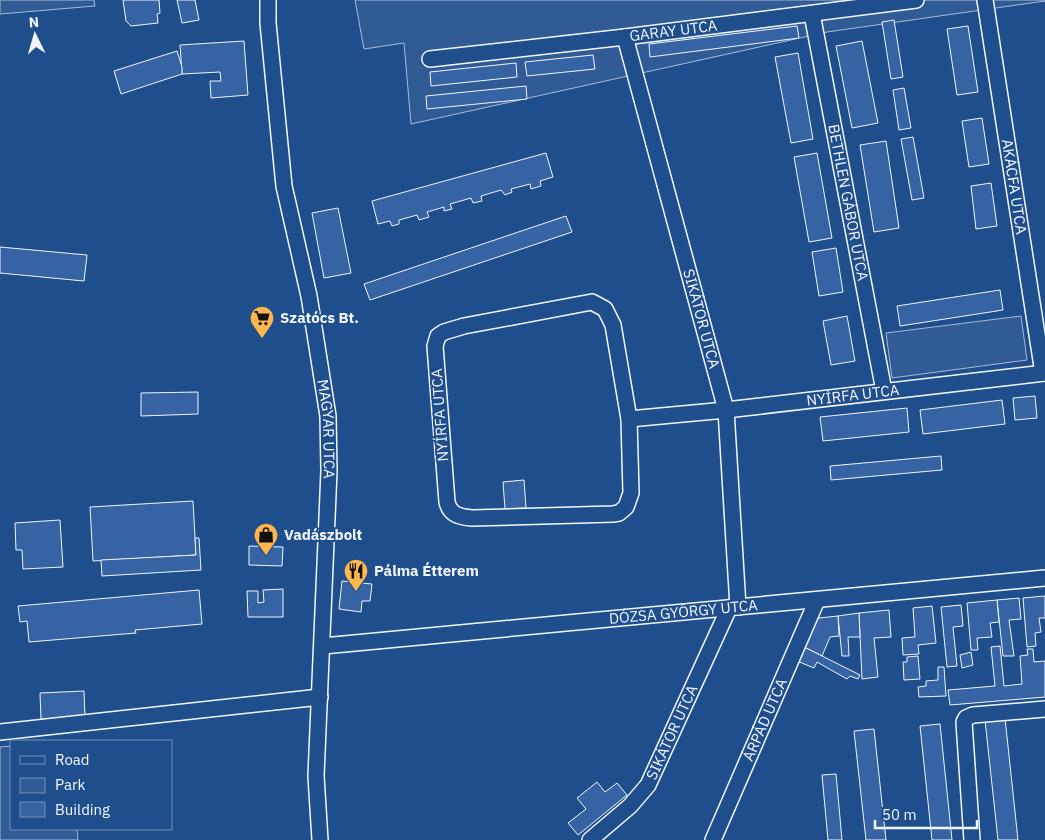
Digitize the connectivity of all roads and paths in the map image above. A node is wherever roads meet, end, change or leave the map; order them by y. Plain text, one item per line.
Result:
1 (262, 0) edge
2 (268, 0) edge
3 (916, 0) edge
4 (984, 0) edge
5 (812, 14) junction
6 (268, 22) junction
7 (625, 37) junction
8 (430, 60) dead end
9 (1044, 373) edge
10 (884, 391) junction
11 (726, 410) junction
12 (629, 419) junction
13 (1045, 578) edge
14 (817, 600) junction
15 (733, 607) junction
16 (323, 646) junction
17 (320, 697) junction
18 (1045, 709) edge
19 (0, 732) edge
20 (320, 840) edge
21 (590, 840) edge
22 (713, 840) edge
23 (972, 840) edge

1 - 6 street, MAGYAR UTCA
2 - 6 street, MAGYAR UTCA
3 - 5 street, GARAY UTCA
4 - 9 street, AKÁCFA UTCA
5 - 7 street, GARAY UTCA
5 - 10 street, BETHLEN GÁBOR UTCA
6 - 16 street, MAGYAR UTCA
7 - 8 street, GARAY UTCA
7 - 11 street, SIKÁTOR UTCA
9 - 10 street, NYÍRFA UTCA
10 - 11 street, NYÍRFA UTCA
11 - 12 street, NYÍRFA UTCA
11 - 15 street, SIKÁTOR UTCA
12 - 12 street, NYÍRFA UTCA
13 - 14 street, DÓZSA GYÖRGY UTCA
14 - 15 street, DÓZSA GYÖRGY UTCA
14 - 22 street, ÁRPÁD UTCA
15 - 16 street, DÓZSA GYÖRGY UTCA
15 - 21 street, SIKÁTOR UTCA
16 - 17 street, MAGYAR UTCA
17 - 19 street
17 - 20 street, MAGYAR UTCA
18 - 23 street

